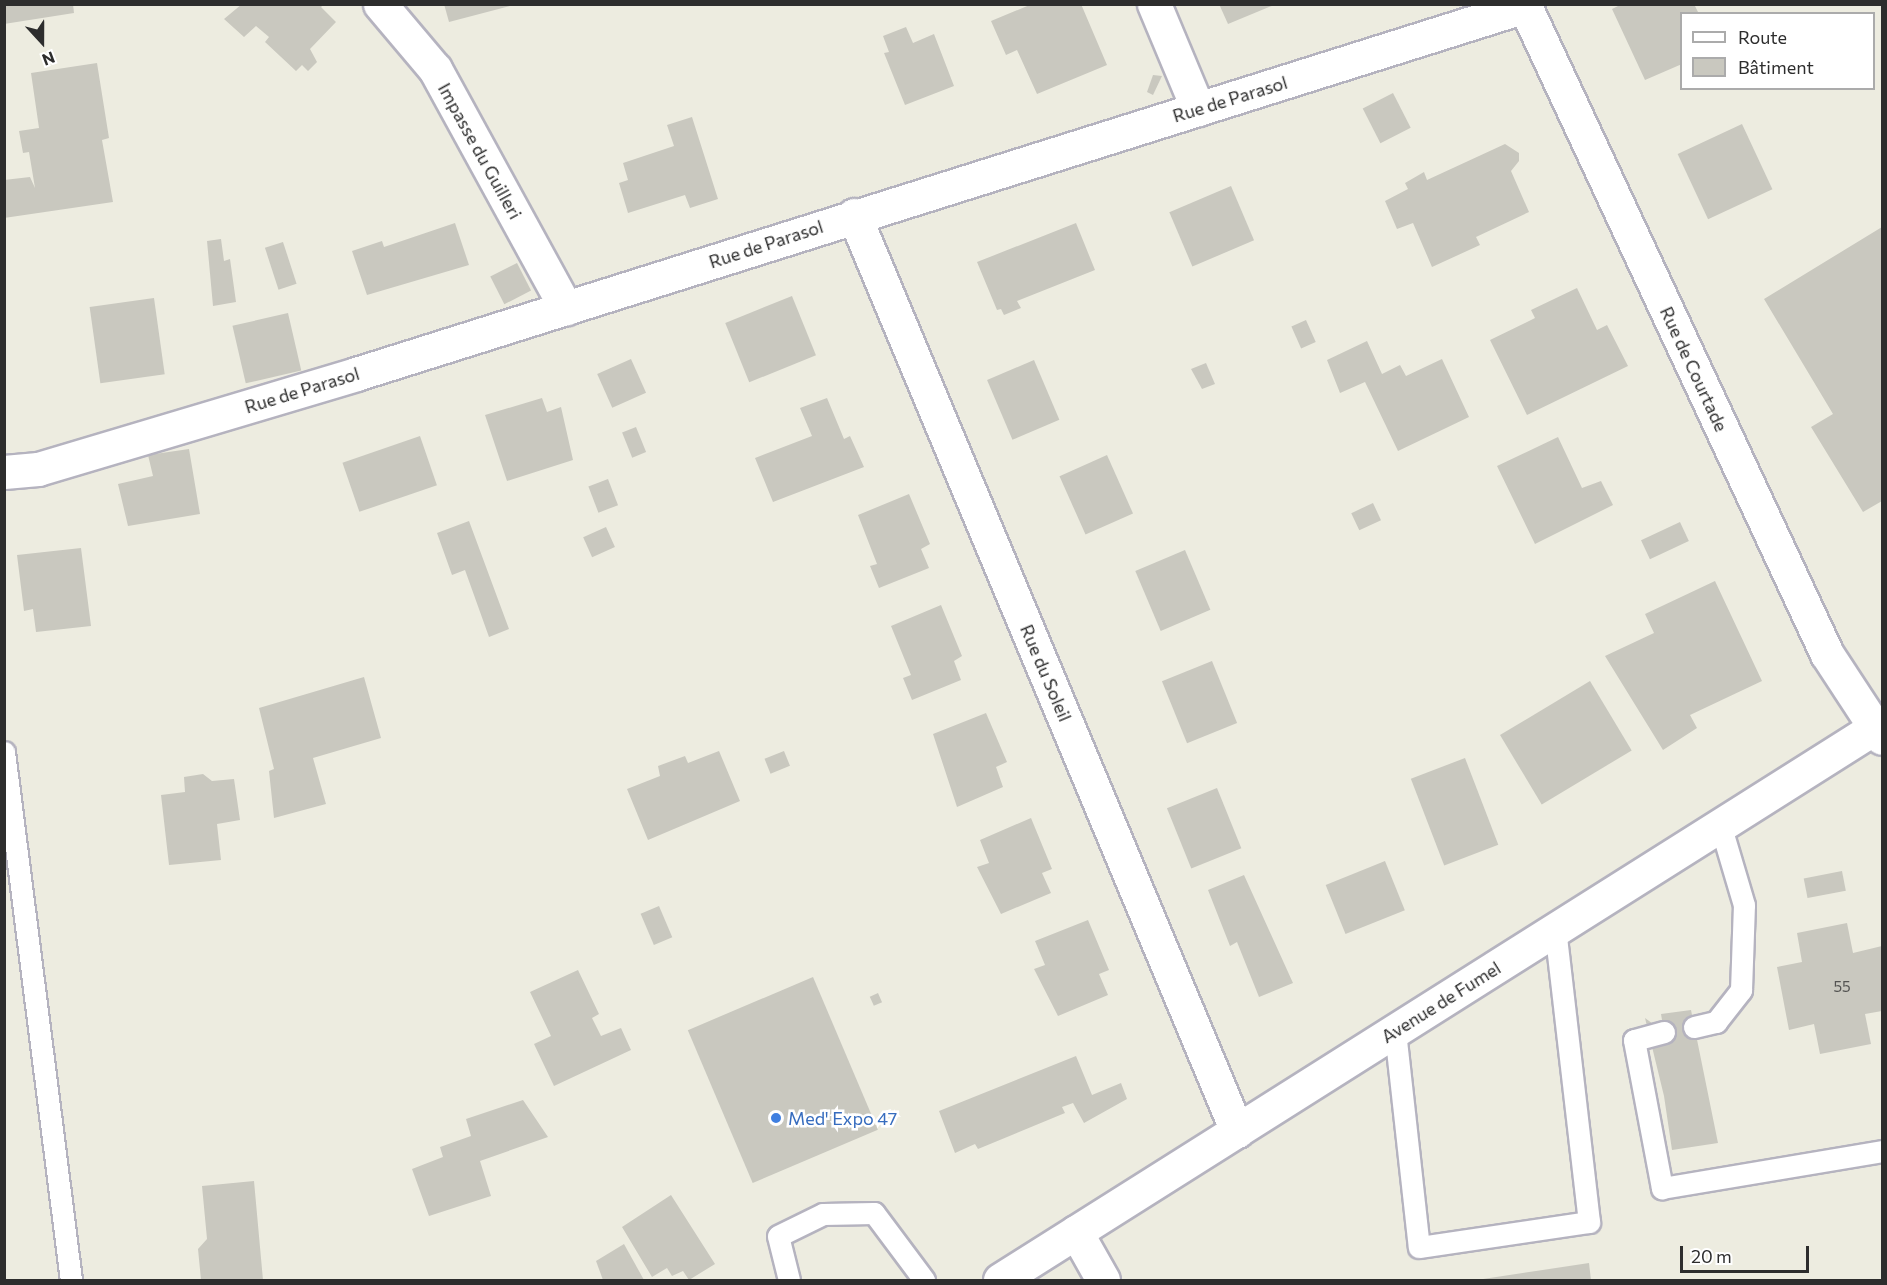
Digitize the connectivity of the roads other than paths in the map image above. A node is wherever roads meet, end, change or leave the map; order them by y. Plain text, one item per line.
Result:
1 (380, 4) edge
2 (1154, 4) edge
3 (1525, 5) edge
4 (1198, 109) junction
5 (854, 215) junction
6 (566, 308) junction
7 (4, 472) edge
8 (1880, 730) edge
9 (4, 752) edge
10 (1720, 824) junction
11 (1555, 930) junction
12 (1694, 1027) dead end
13 (1395, 1031) junction
14 (1664, 1032) dead end
15 (1237, 1131) junction
16 (1882, 1151) edge
17 (1076, 1232) junction
18 (70, 1281) edge
19 (789, 1281) edge
20 (924, 1281) edge
21 (1000, 1281) edge
22 (1104, 1281) edge

1 - 6 street, Impasse du Guilleri
2 - 4 street
3 - 4 street, Rue de Parasol
3 - 8 street, Rue de Courtade
4 - 5 street, Rue de Parasol
5 - 6 street, Rue de Parasol
5 - 15 street, Rue du Soleil
6 - 7 street, Rue de Parasol
8 - 10 street, Avenue de Fumel
9 - 18 lane
10 - 11 street, Avenue de Fumel
10 - 12 lane
11 - 13 street, Avenue de Fumel
11 - 13 lane
13 - 15 street, Avenue de Fumel
14 - 16 lane
15 - 17 street, Avenue de Fumel
17 - 21 street, Avenue de Fumel
17 - 22 street
19 - 20 lane

